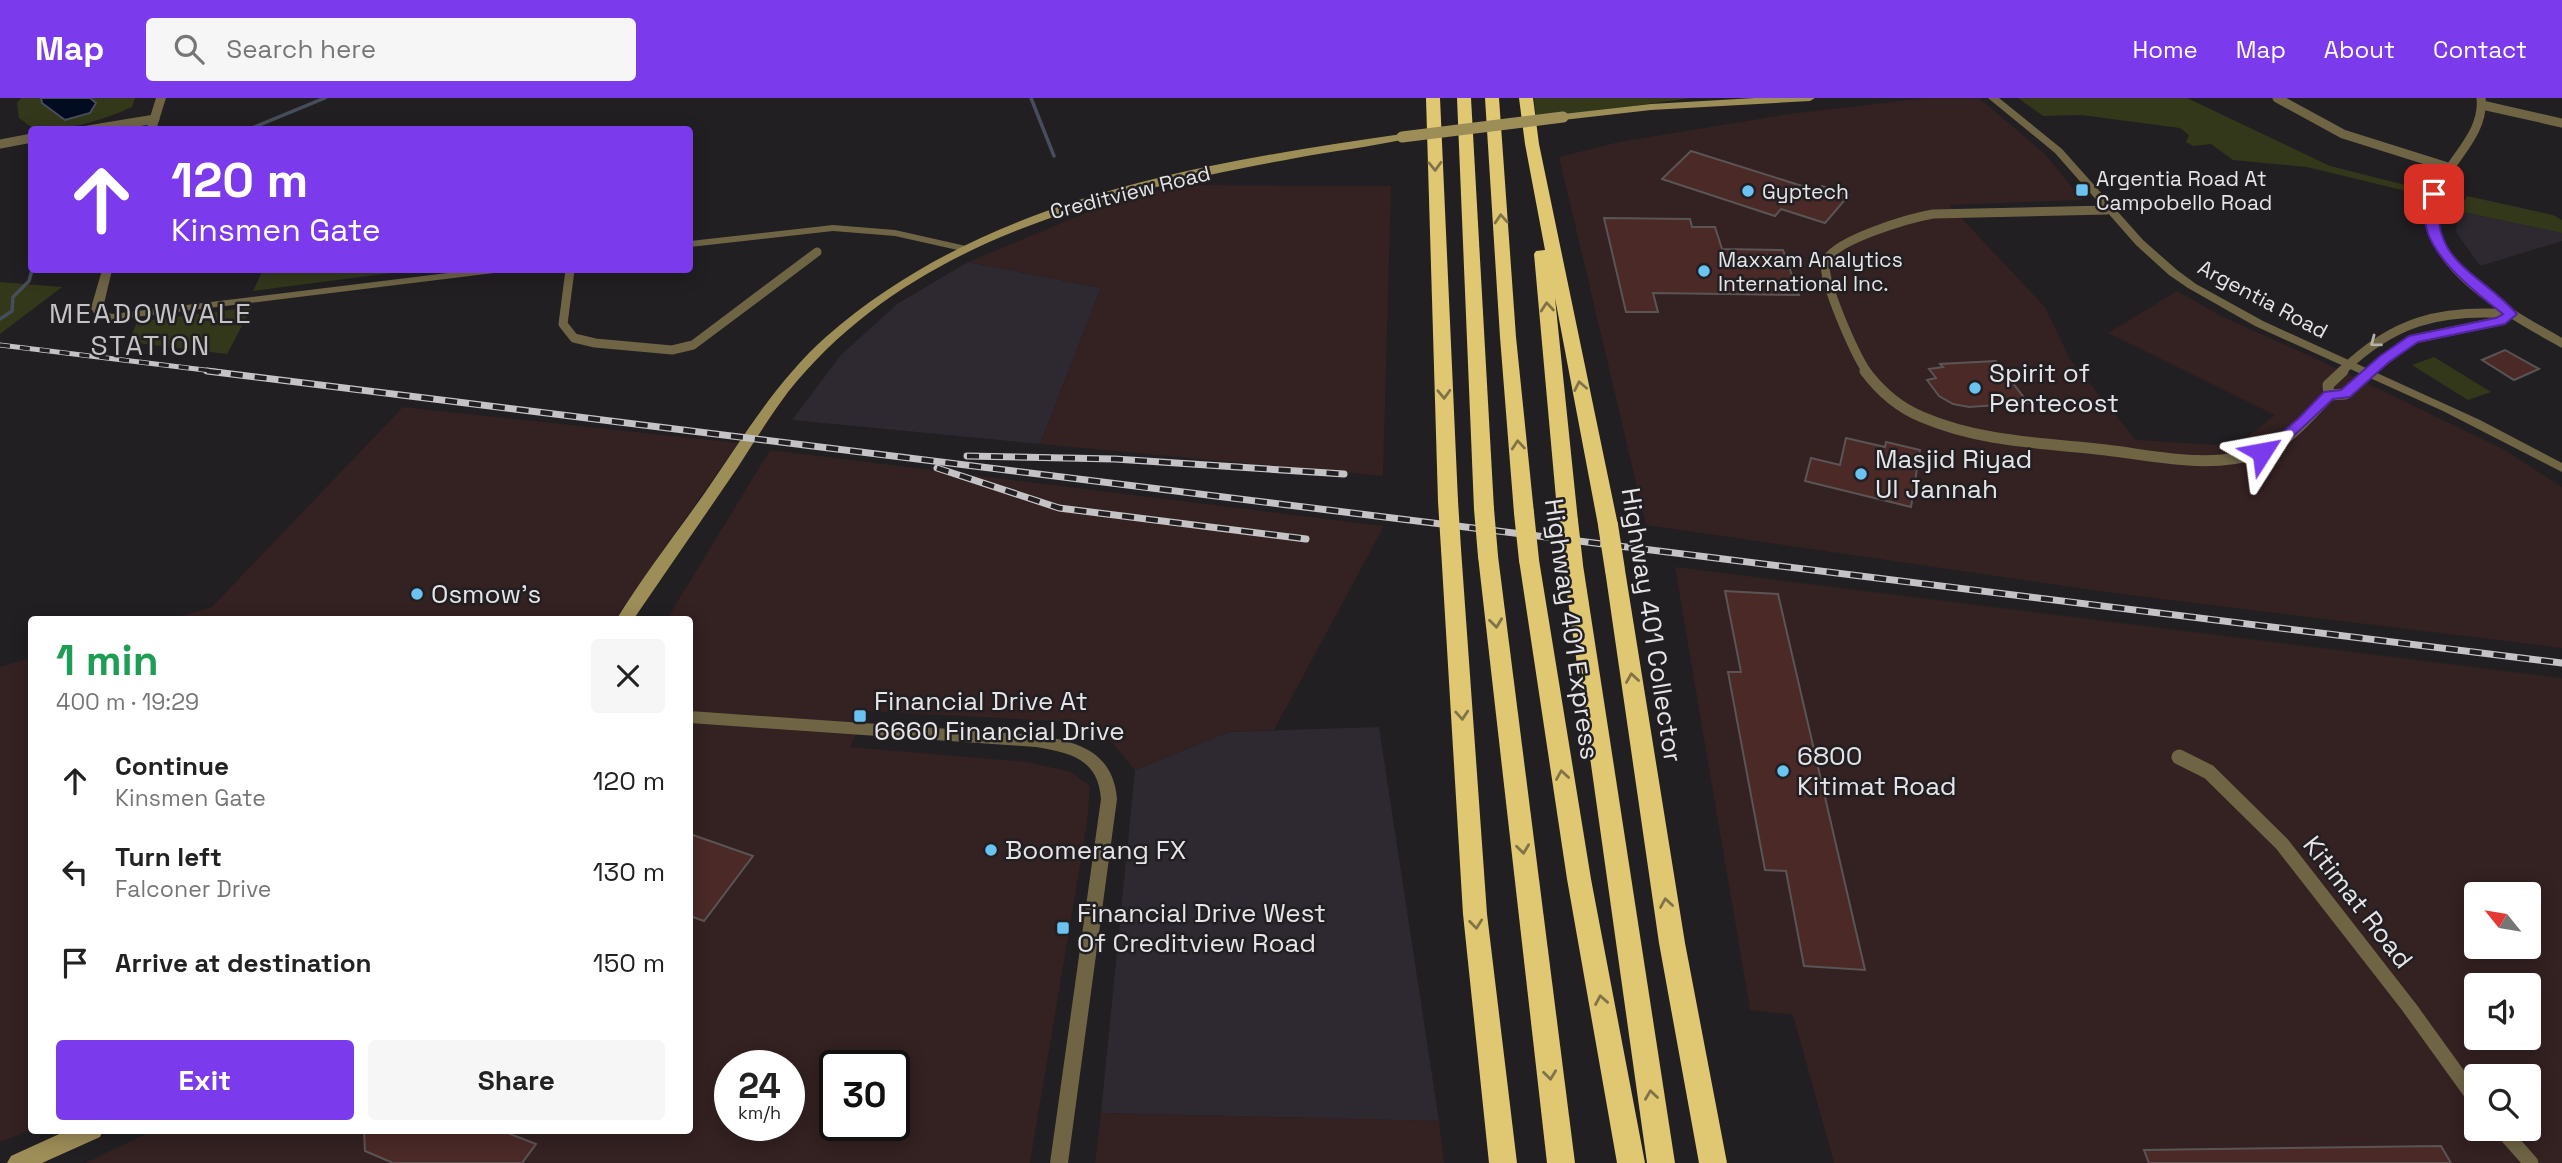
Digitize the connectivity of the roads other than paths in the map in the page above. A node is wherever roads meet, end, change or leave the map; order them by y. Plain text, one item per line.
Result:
1 (161, 98) edge
2 (1433, 98) edge
3 (1464, 98) edge
4 (1492, 98) edge
5 (1526, 98) edge
6 (1810, 98) edge
7 (1993, 98) edge
8 (2277, 98) edge
9 (2482, 102) edge
10 (155, 119) junction
11 (2562, 122) edge
12 (112, 126) edge
13 (152, 126) edge
14 (28, 139) edge
15 (0, 144) edge
16 (1532, 144) junction
17 (2451, 167) junction
18 (2107, 210) junction
19 (693, 244) edge
20 (961, 248) junction
21 (817, 253) dead end
22 (106, 273) edge
23 (470, 273) edge
24 (570, 273) edge
25 (2511, 314) junction
26 (2562, 344) edge
27 (2350, 365) junction
28 (2370, 374) junction
29 (2329, 395) junction
30 (2562, 468) edge
31 (627, 616) edge
32 (693, 717) edge
33 (2179, 757) dead end
34 (1672, 943) junction
35 (2464, 1083) edge
36 (84, 1134) edge
37 (2512, 1141) edge
38 (18, 1163) edge
39 (1059, 1163) edge
40 (1503, 1163) edge
41 (1560, 1163) edge
42 (1631, 1163) edge
43 (1661, 1163) edge
44 (1713, 1163) edge
45 (1723, 1163) edge
46 (2531, 1163) edge

1 - 10 street
2 -> 40 highway, bridge
3 -> 41 highway, bridge
42 -> 4 highway, Highway 401 Express, bridge
5 - 16 highway, Highway 401 Collector
6 - 20 main road, Creditview Road, bridge
7 - 18 street, Argentia Road
8 - 17 street
9 - 11 street
9 - 17 street
10 - 12 street
10 - 13 street
14 - 15 street
34 -> 16 highway, Highway 401 Collector, bridge
43 -> 16 highway, bridge
17 - 25 street
18 - 27 street, Argentia Road
18 - 29 street
19 - 20 street
20 - 31 main road, Creditview Road
21 - 24 street
22 - 23 street
25 - 26 street
25 -> 27 street
25 - 28 street
27 - 28 street, Argentia Road
27 - 29 street
28 - 29 street
28 - 30 street, Argentia Road
32 - 39 street
33 - 35 street, Kitimat Road
34 - 44 highway, Highway 401 Collector
34 - 45 highway
36 - 38 main road
37 - 46 street

